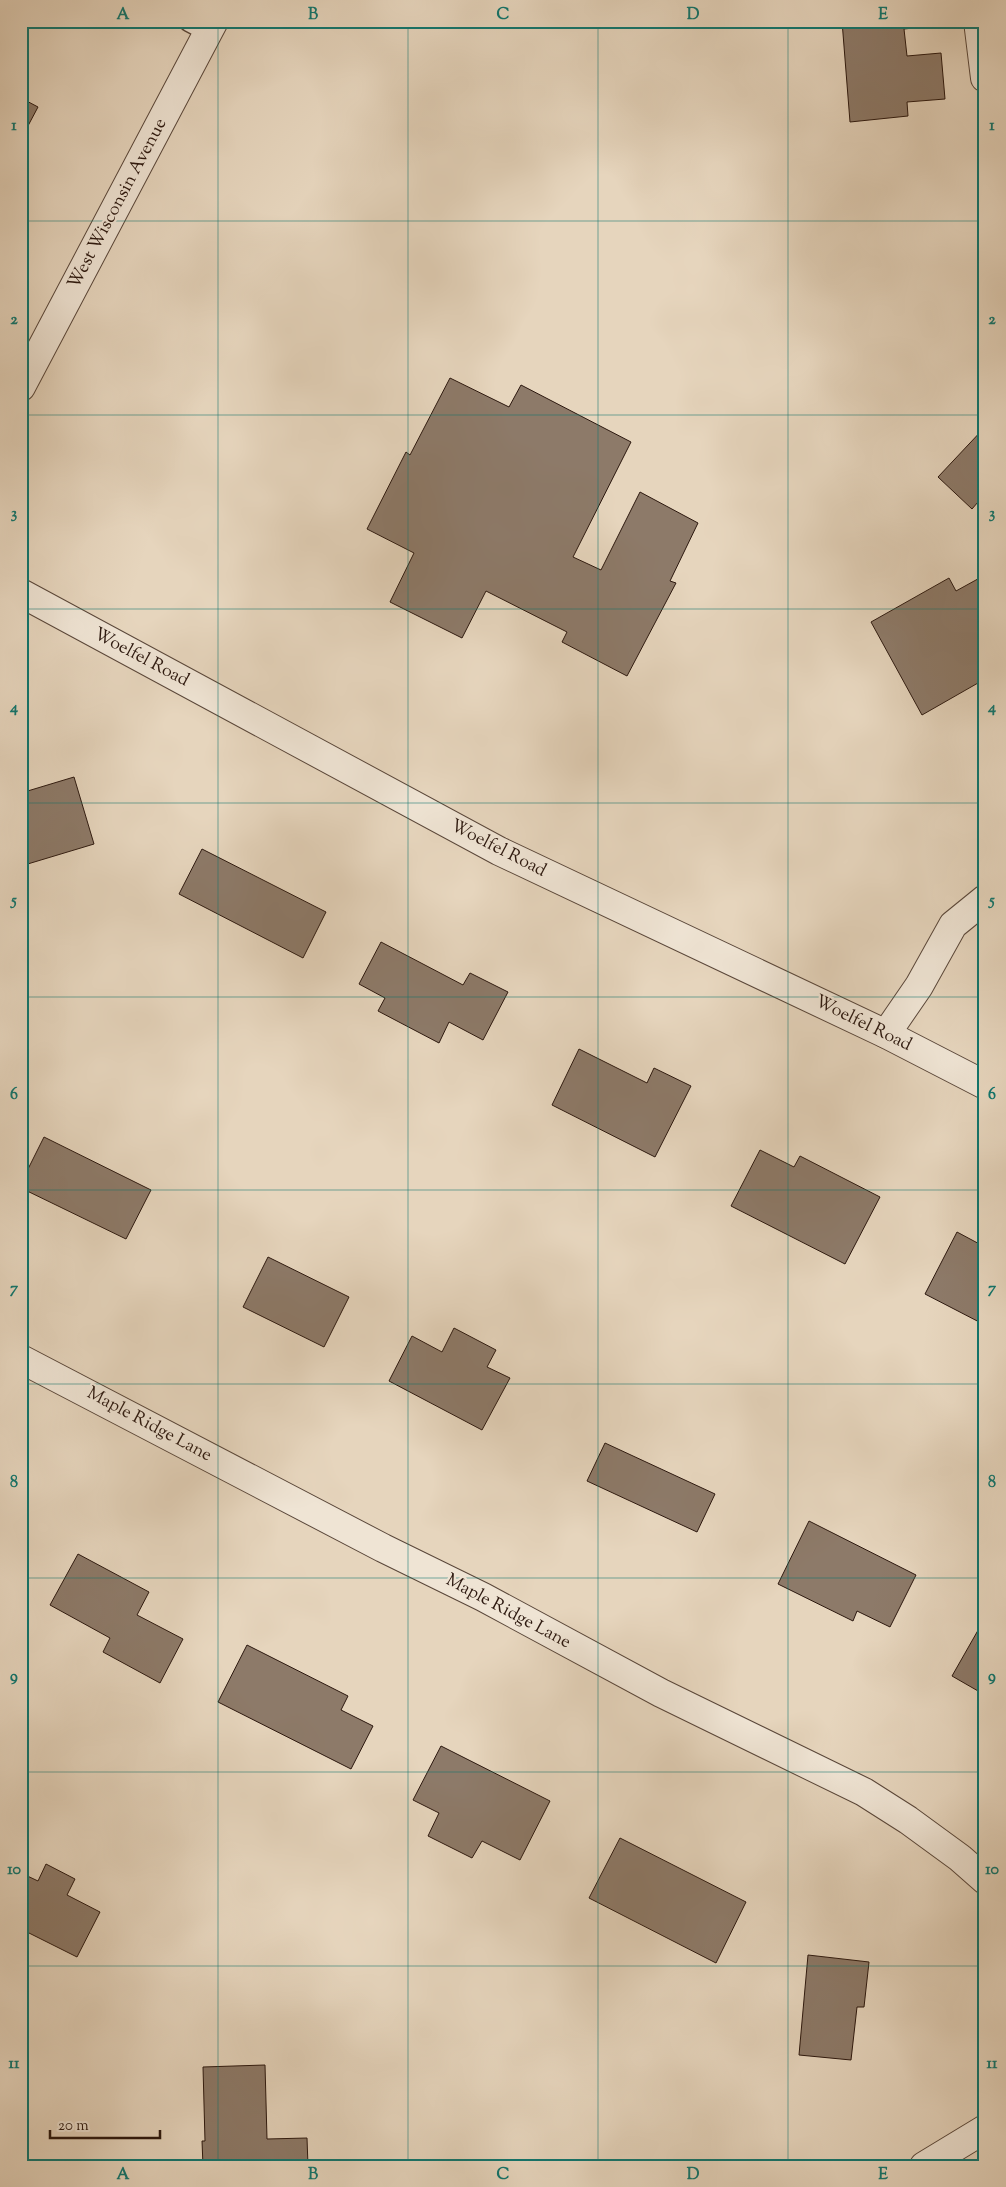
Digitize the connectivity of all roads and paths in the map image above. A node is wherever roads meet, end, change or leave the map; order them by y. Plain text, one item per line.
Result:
1 (978, 21) edge
2 (204, 24) edge
3 (985, 78) edge
4 (21, 387) edge
5 (21, 593) edge
6 (985, 899) edge
7 (886, 1034) junction
8 (985, 1085) edge
9 (21, 1359) edge
10 (985, 1880) edge
11 (985, 2129) edge
12 (924, 2166) edge

1 - 3 street
2 - 4 street, West Wisconsin Avenue
5 - 7 street, Woelfel Road
6 - 7 street
7 - 8 street, Woelfel Road
9 - 10 street, Maple Ridge Lane
11 - 12 street

